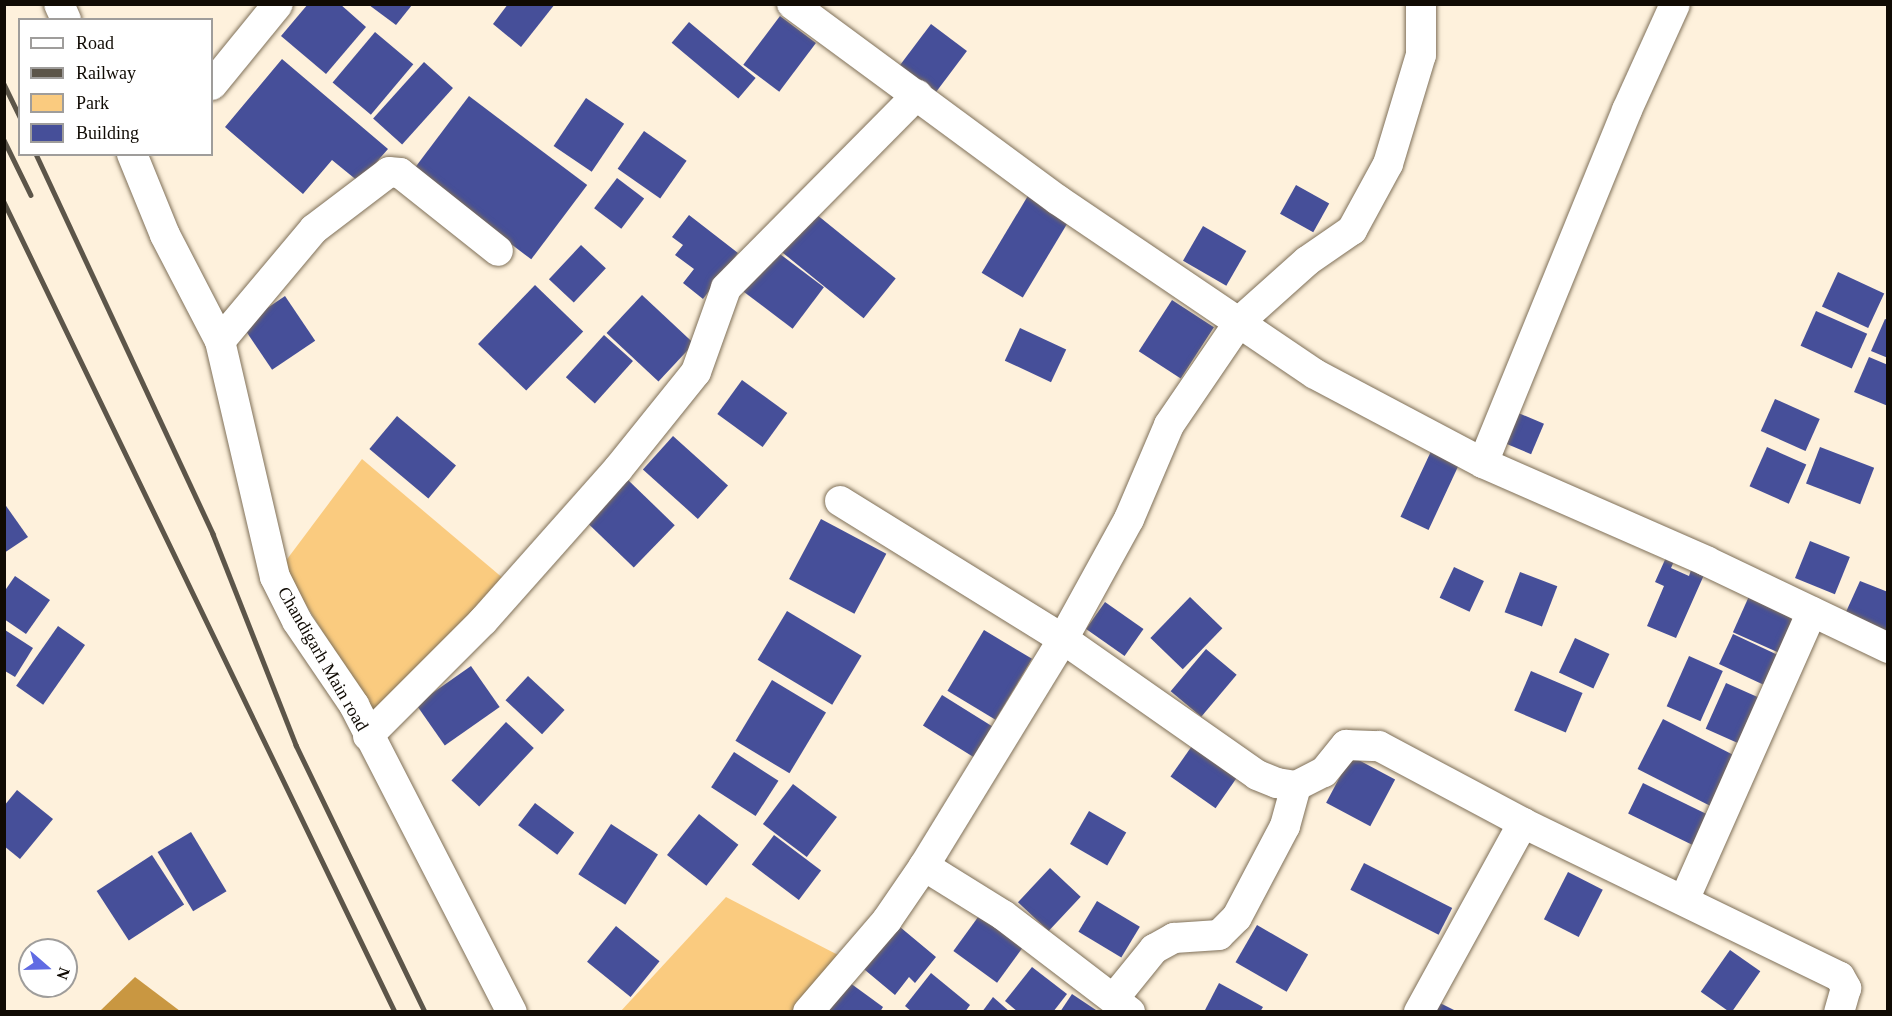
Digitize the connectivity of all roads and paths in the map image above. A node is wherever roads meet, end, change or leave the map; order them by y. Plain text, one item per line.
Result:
1 (59, 4) edge
2 (278, 4) edge
3 (792, 4) edge
4 (1421, 4) edge
5 (1675, 4) edge
6 (65, 18) edge
7 (213, 84) edge
8 (917, 95) junction
9 (142, 160) edge
10 (498, 251) dead end
11 (1240, 321) junction
12 (220, 341) junction
13 (1483, 463) junction
14 (840, 501) dead end
15 (1812, 612) junction
16 (1064, 639) junction
17 (1887, 648) edge
18 (368, 736) junction
19 (1296, 786) junction
20 (1523, 823) junction
21 (924, 866) junction
22 (1685, 898) junction
23 (1122, 1004) edge
24 (512, 1011) edge
25 (808, 1011) edge
26 (1419, 1011) edge
27 (1839, 1011) edge

1 - 6 street
2 - 7 street
3 - 8 street
4 - 11 street
5 - 13 street
8 - 11 street
8 - 18 street
9 - 12 street, Chandigarh Main road
10 - 12 street
11 - 13 street
11 - 16 street
12 - 18 street, Chandigarh Main road
13 - 15 street
14 - 16 street
15 - 17 street
15 - 22 street
16 - 19 street
16 - 21 street
18 - 24 street, Chandigarh Main road
19 - 20 street
19 - 23 street
20 - 22 street
20 - 26 street
21 - 23 street
21 - 25 street
22 - 27 street

